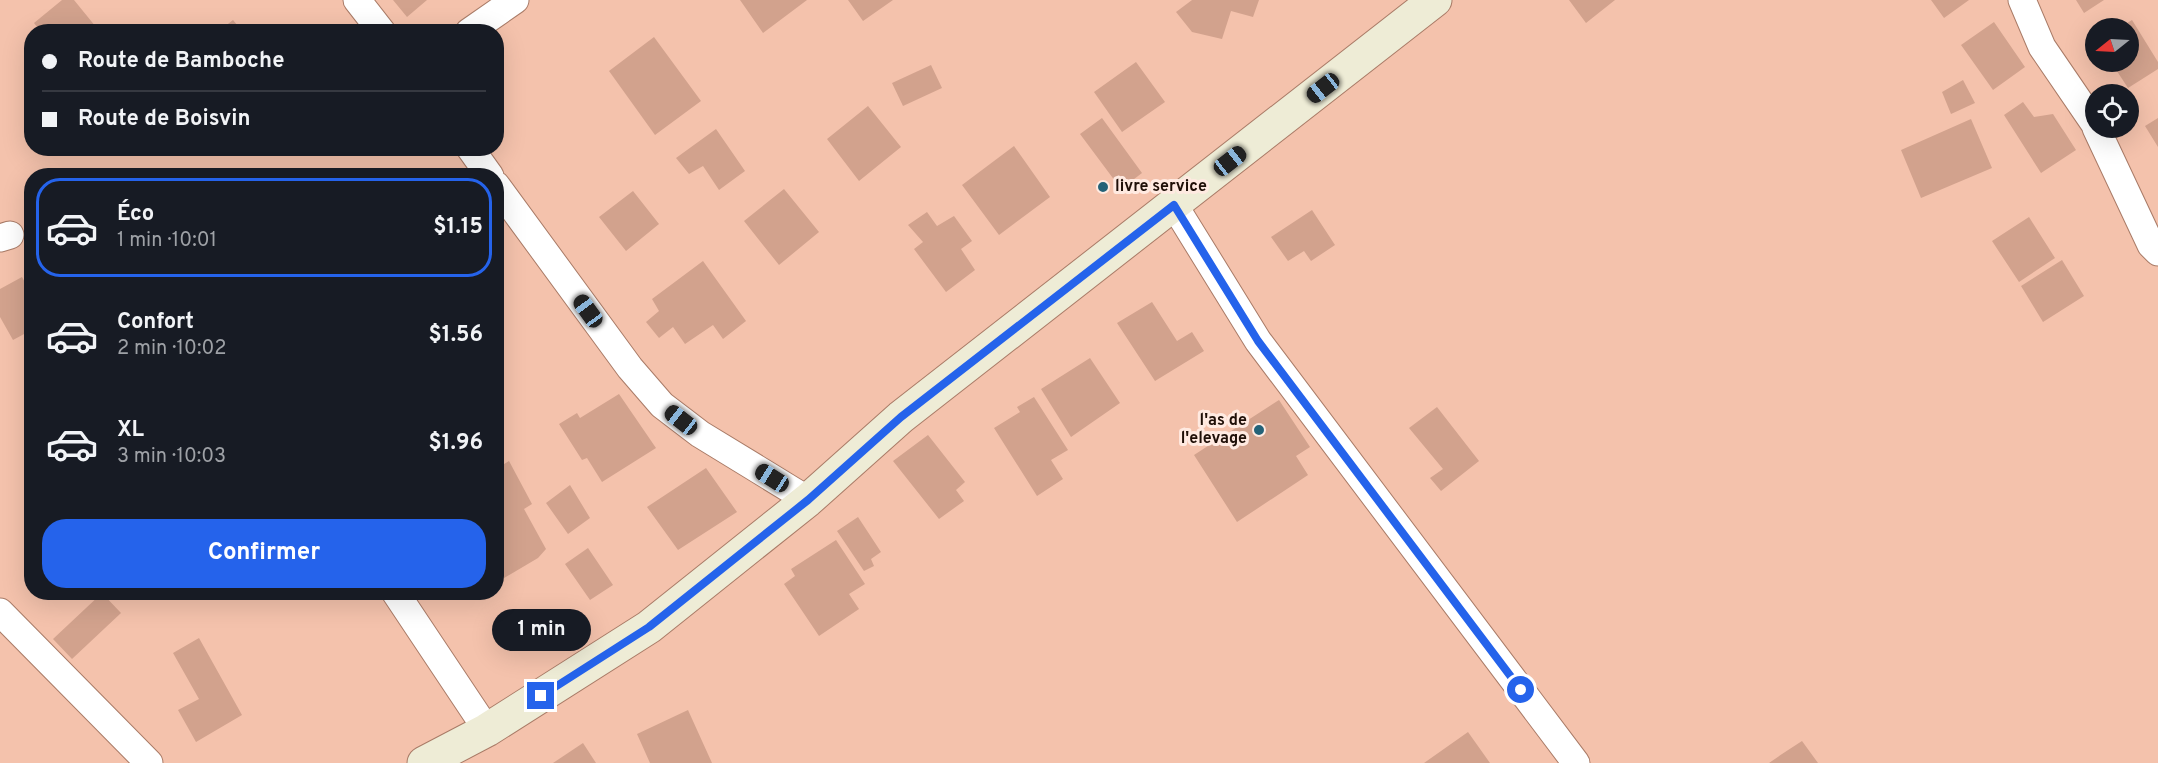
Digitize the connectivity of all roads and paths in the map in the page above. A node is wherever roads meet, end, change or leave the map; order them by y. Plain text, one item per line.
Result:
1 (357, 0) edge
2 (515, 0) edge
3 (1435, 0) edge
4 (2022, 0) edge
5 (376, 24) edge
6 (480, 24) edge
7 (2085, 111) edge
8 (2101, 138) edge
9 (504, 196) edge
10 (1174, 205) junction
11 (2158, 252) edge
12 (808, 500) junction
13 (400, 600) edge
14 (0, 612) edge
15 (487, 730) junction
16 (149, 763) edge
17 (424, 763) edge
18 (1576, 763) edge

1 - 5 street
2 - 6 street
3 - 10 main road
4 - 7 street
8 - 11 street
9 - 12 street
10 - 12 main road
10 - 18 street
12 - 15 main road
13 - 15 street
14 - 16 street
15 - 17 main road

